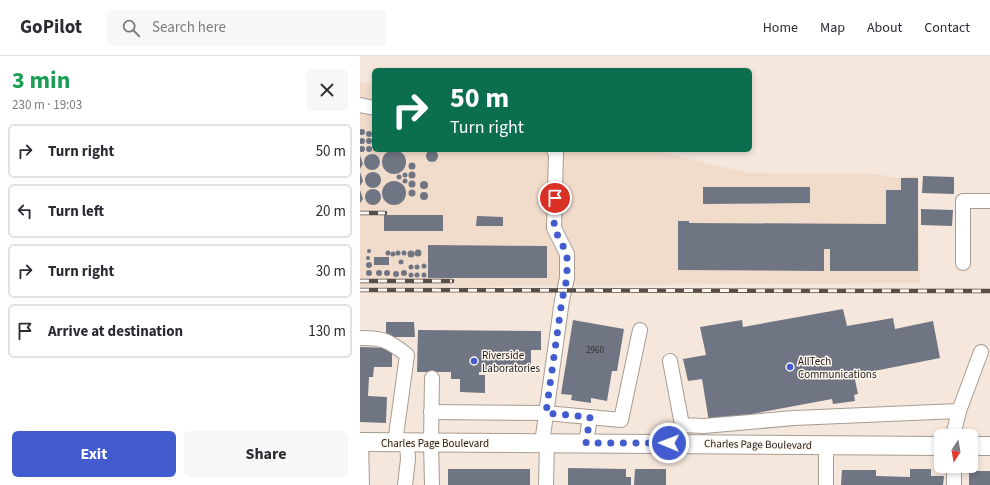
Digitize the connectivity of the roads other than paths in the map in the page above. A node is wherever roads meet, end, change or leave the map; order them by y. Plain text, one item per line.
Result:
1 (360, 104) edge
2 (372, 107) edge
3 (556, 152) edge
4 (990, 201) edge
5 (963, 263) dead end
6 (640, 330) dead end
7 (360, 338) edge
8 (981, 352) dead end
9 (670, 361) dead end
10 (432, 378) dead end
11 (959, 411) junction
12 (431, 412) junction
13 (546, 413) junction
14 (590, 417) junction
15 (955, 429) edge
16 (361, 442) edge
17 (401, 443) junction
18 (431, 443) junction
19 (544, 443) junction
20 (586, 443) junction
21 (826, 445) junction
22 (934, 446) edge
23 (978, 446) edge
24 (990, 446) edge
25 (954, 473) edge
26 (362, 485) edge
27 (405, 485) edge
28 (432, 485) edge
29 (546, 485) edge
30 (826, 485) edge
31 (954, 485) edge

1 - 2 street
3 - 13 street
4 - 5 street
6 - 14 street
7 - 17 street
8 - 11 street
9 - 11 street
10 - 12 street
11 - 15 street
12 - 13 street
12 - 18 street
13 - 14 street
13 - 19 street
14 - 20 street
16 - 17 main road, Charles Page Boulevard
16 - 26 street
17 - 18 main road, Charles Page Boulevard
17 - 27 street
18 - 19 main road, Charles Page Boulevard
18 - 28 street
19 - 20 main road, Charles Page Boulevard
19 - 29 street
20 - 21 main road, Charles Page Boulevard
21 - 22 main road, Charles Page Boulevard
21 - 30 street
23 - 24 main road
25 - 31 street

